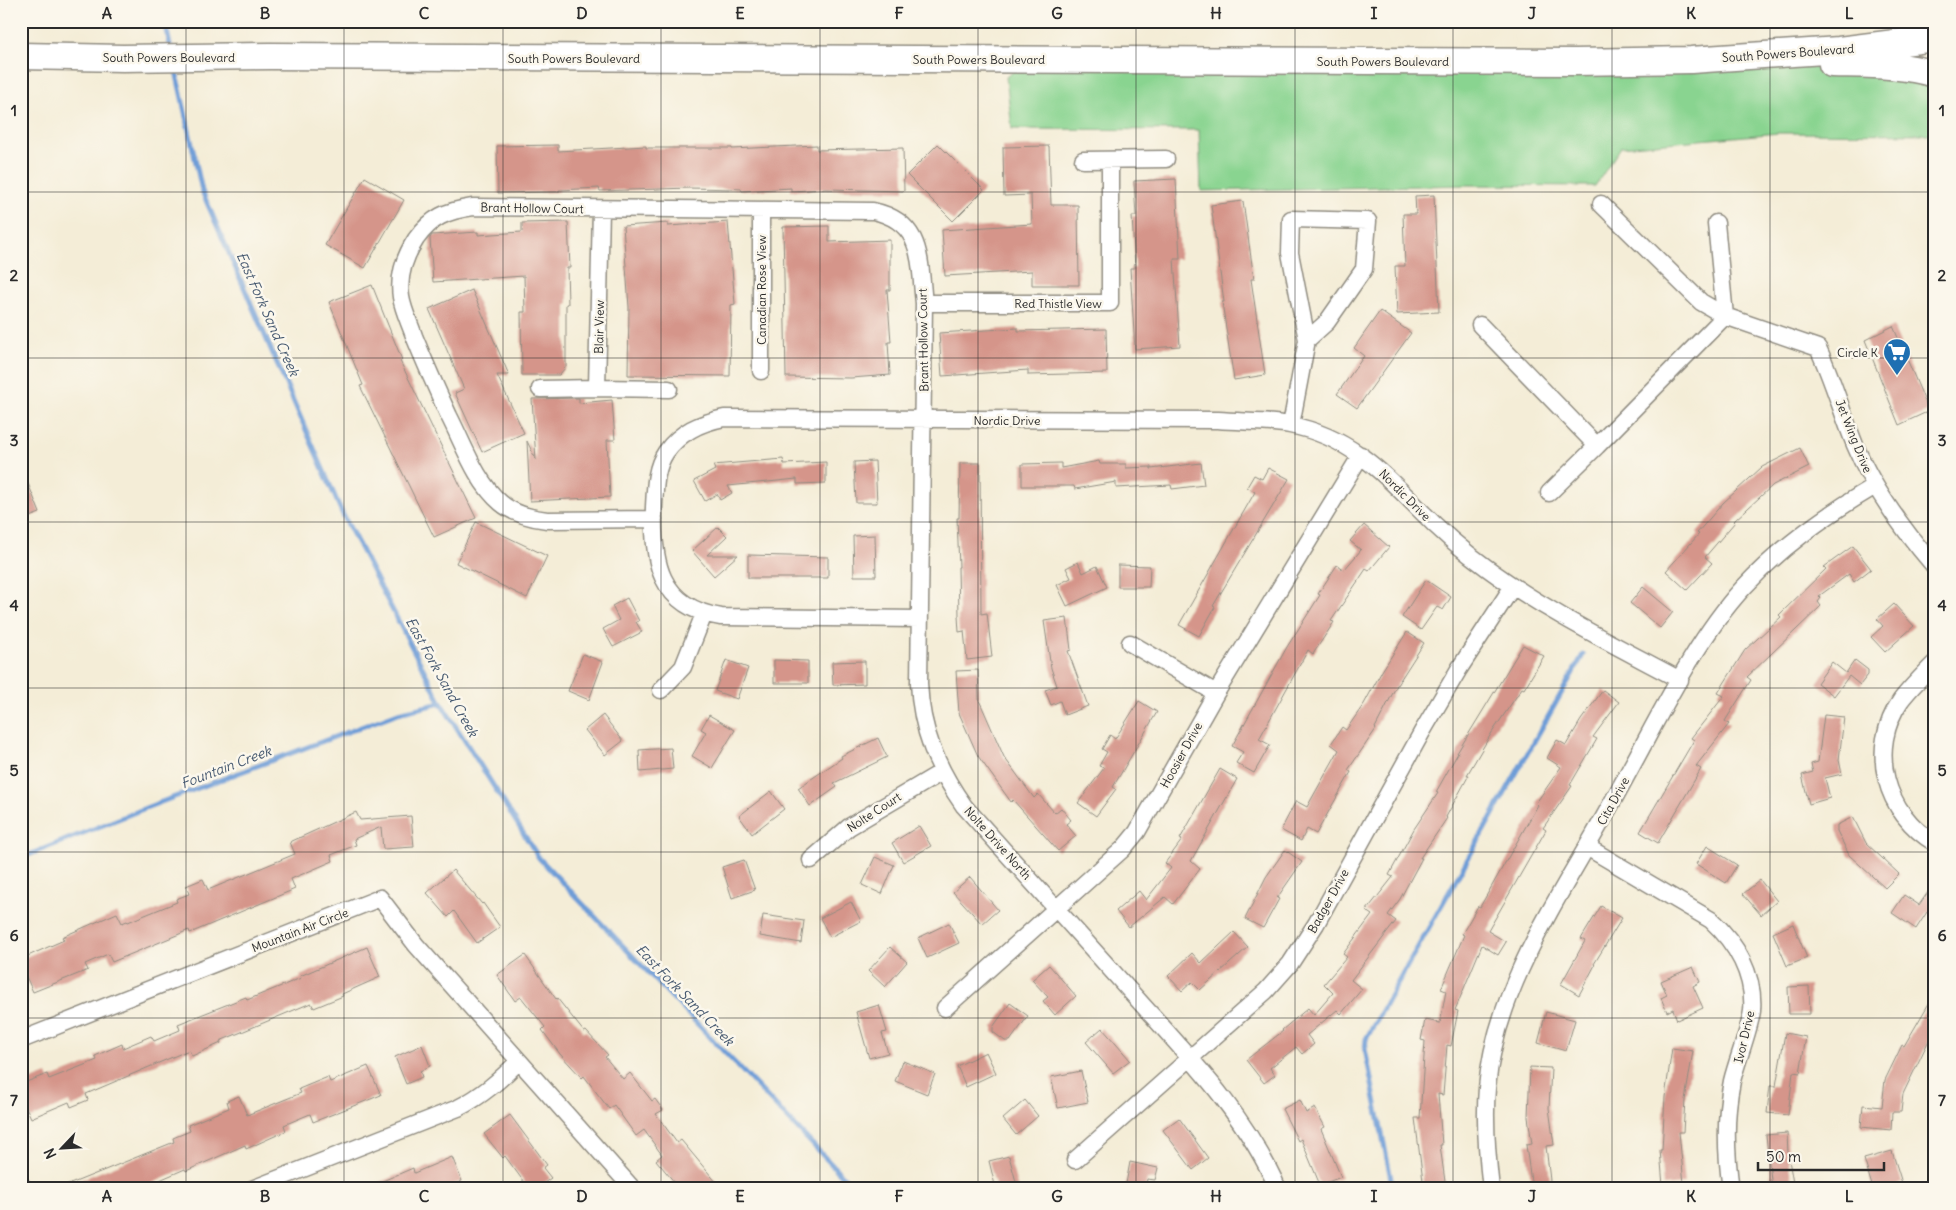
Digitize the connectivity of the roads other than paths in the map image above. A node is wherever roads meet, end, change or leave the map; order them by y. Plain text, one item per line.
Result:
1 (1935, 38) edge
2 (21, 56) edge
3 (1691, 60) junction
4 (1935, 74) edge
5 (1166, 159) dead end
6 (1083, 160) dead end
7 (1110, 160) junction
8 (1602, 204) dead end
9 (601, 209) junction
10 (761, 210) junction
11 (1716, 223) dead end
12 (924, 303) junction
13 (1725, 316) junction
14 (1480, 324) dead end
15 (1307, 340) junction
16 (761, 370) dead end
17 (597, 388) junction
18 (540, 389) dead end
19 (669, 390) dead end
20 (923, 420) junction
21 (1291, 426) junction
22 (1597, 446) junction
23 (1361, 455) junction
24 (1875, 486) junction
25 (1549, 493) dead end
26 (654, 519) junction
27 (1935, 567) edge
28 (1513, 586) junction
29 (704, 614) junction
30 (920, 619) junction
31 (1130, 643) dead end
32 (1935, 663) edge
33 (1680, 680) junction
34 (661, 690) dead end
35 (1216, 693) junction
36 (942, 772) junction
37 (1935, 843) edge
38 (1587, 847) junction
39 (811, 860) dead end
40 (1057, 909) junction
41 (945, 1008) dead end
42 (21, 1040) edge
43 (1190, 1058) junction
44 (519, 1061) junction
45 (1075, 1160) dead end
46 (21, 1184) edge
47 (23, 1189) edge
48 (252, 1189) edge
49 (632, 1189) edge
50 (1278, 1189) edge
51 (1491, 1189) edge
52 (1731, 1189) edge

1 - 3 highway, South Powers Boulevard
2 - 3 highway, South Powers Boulevard
3 - 4 highway
5 - 7 street
6 - 7 street
7 - 12 street, Red Thistle View
8 - 13 street
9 - 10 street, Brant Hollow Court
9 - 17 street, Blair View
9 - 26 street, Brant Hollow Court
10 - 12 street, Brant Hollow Court
10 - 16 street, Canadian Rose View
11 - 13 street
12 - 20 street, Brant Hollow Court
13 - 22 street
13 - 24 street, Jet Wing Drive
14 - 22 street
15 - 15 street
15 - 21 street
17 - 18 street
17 - 19 street
20 - 21 street, Nordic Drive
20 - 26 street, Nordic Drive
20 - 30 street, Nolte Drive North
21 - 23 street, Nordic Drive
22 - 25 street
23 - 28 street, Nordic Drive
23 - 35 street, Hoosier Drive
24 - 27 street, Jet Wing Drive
24 - 33 street, Cita Drive
26 - 29 street, Nordic Drive
28 - 33 street, Nordic Drive
28 - 43 street, Badger Drive
29 - 30 street, Nordic Drive
29 - 34 street
30 - 36 street, Nolte Drive North
31 - 35 street
32 - 37 street
33 - 38 street, Cita Drive
35 - 40 street, Hoosier Drive
36 - 39 street, Nolte Court
36 - 40 street, Nolte Drive North
38 - 51 street, Cita Drive
38 - 52 street, Ivor Drive
40 - 41 street, Hoosier Drive
40 - 43 street, Nolte Drive North
42 - 44 street, Mountain Air Circle
43 - 45 street, Badger Drive
43 - 50 street, Nolte Drive North
44 - 48 street
44 - 49 street, Mountain Air Circle
46 - 47 street

